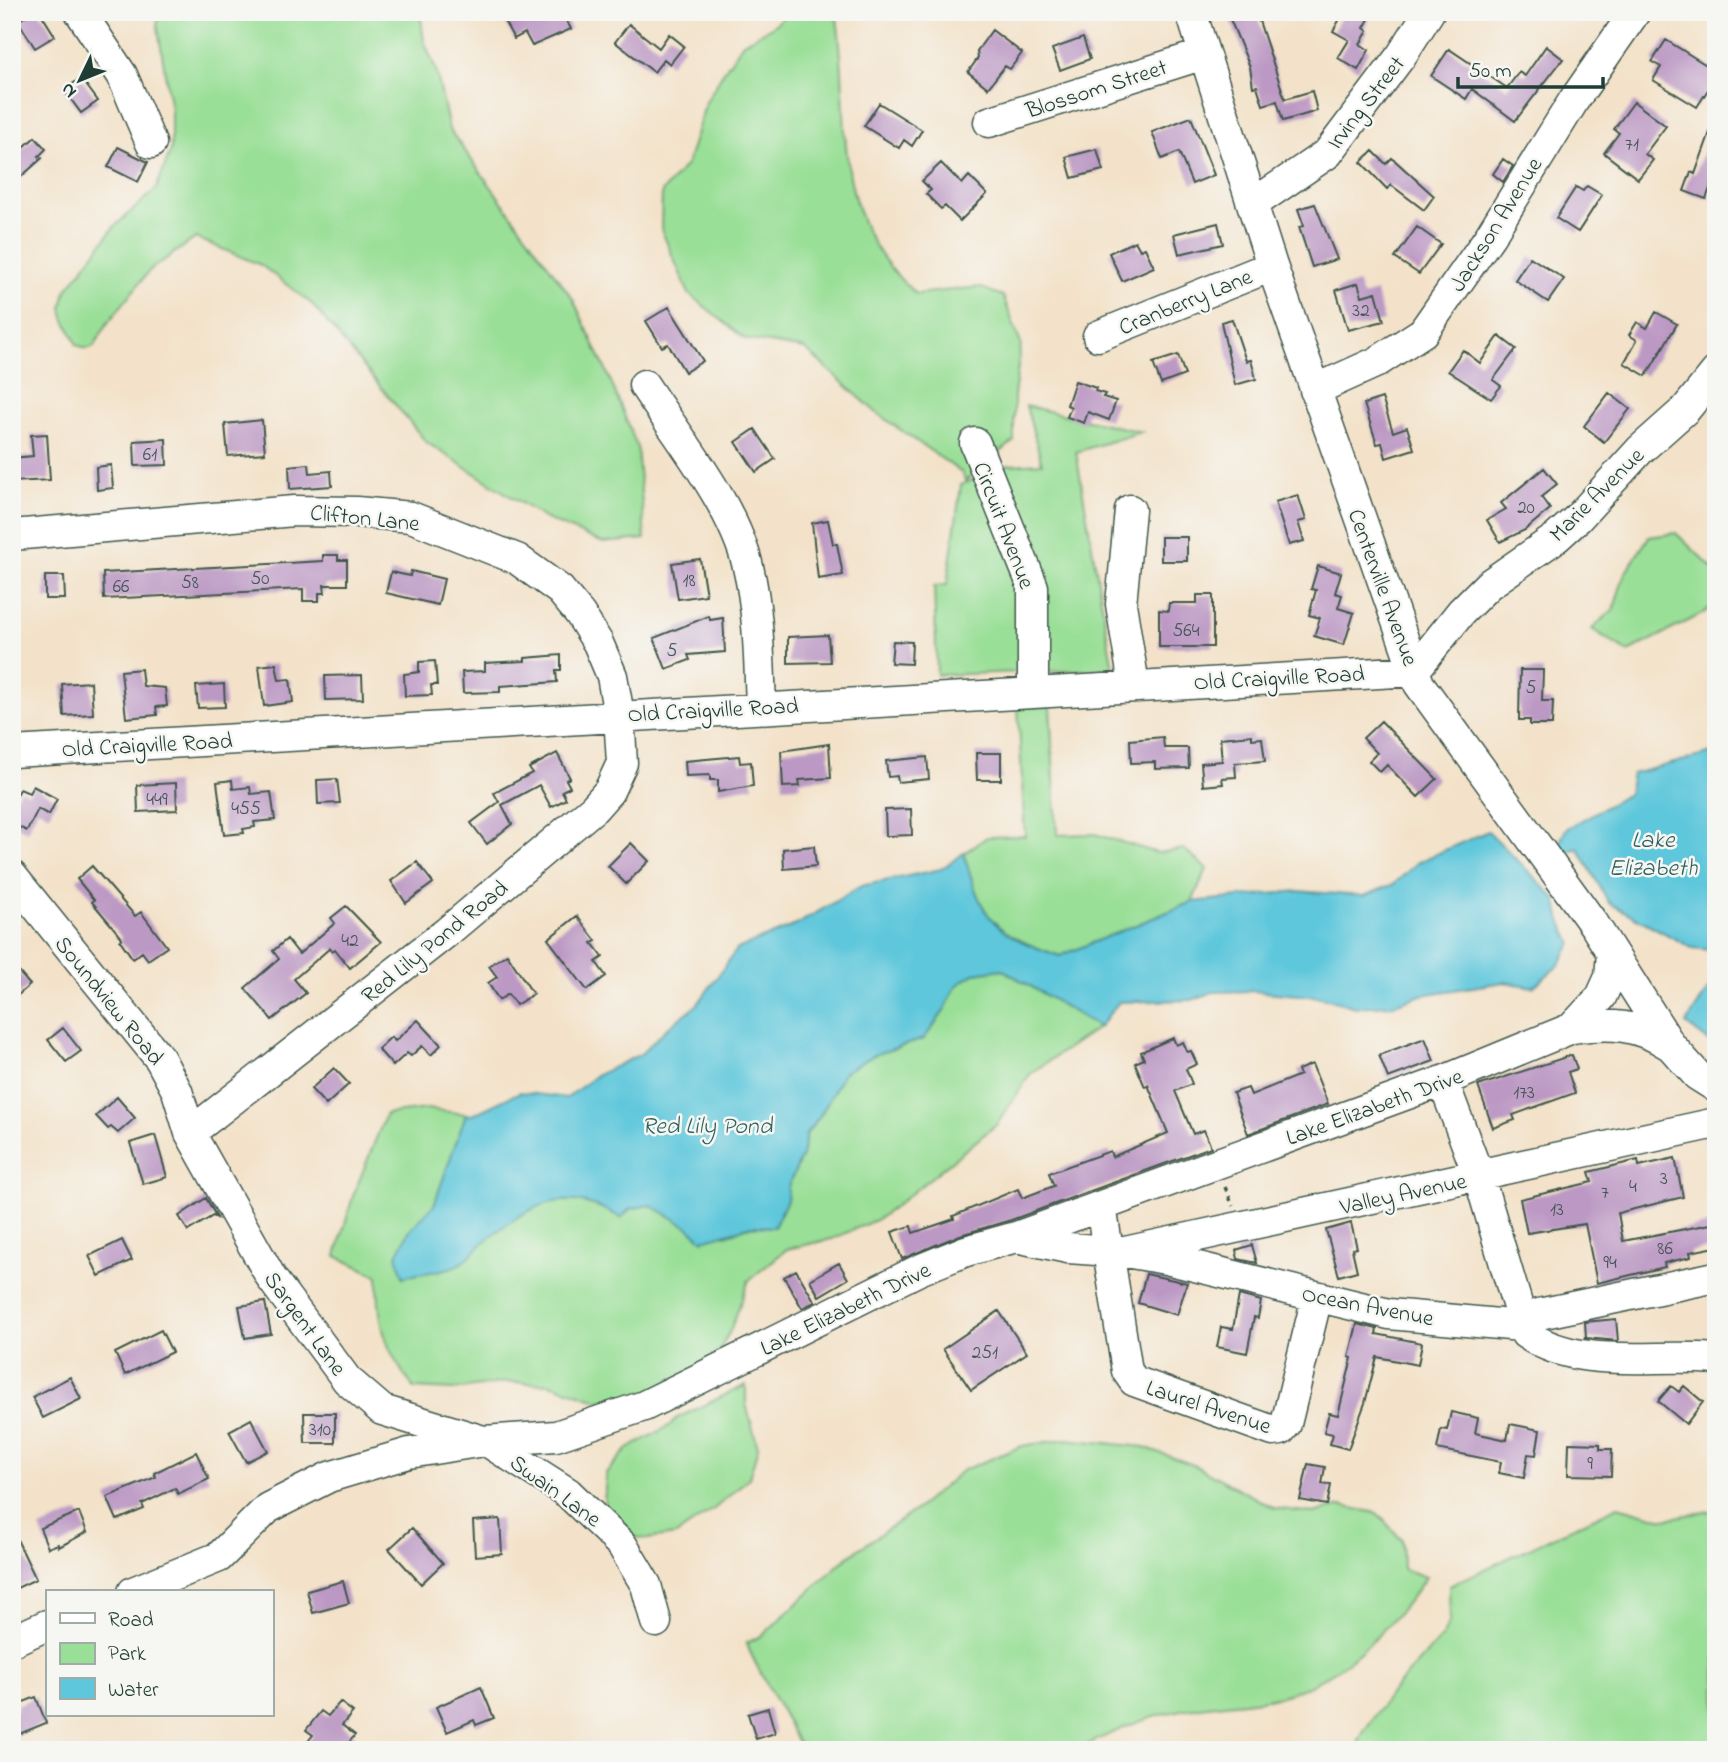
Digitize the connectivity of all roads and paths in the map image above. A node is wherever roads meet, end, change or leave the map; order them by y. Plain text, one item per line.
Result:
1 (80, 12) edge
2 (1191, 12) edge
3 (1429, 12) edge
4 (1635, 12) edge
5 (1204, 54) junction
6 (989, 122) dead end
7 (151, 143) dead end
8 (1253, 204) junction
9 (1272, 266) junction
10 (1098, 336) dead end
11 (1716, 372) edge
12 (644, 385) dead end
13 (1315, 390) junction
14 (975, 443) dead end
15 (1130, 510) dead end
16 (12, 535) edge
17 (1414, 671) junction
18 (1134, 685) junction
19 (1033, 691) junction
20 (761, 706) junction
21 (619, 715) junction
22 (12, 752) edge
23 (12, 876) edge
24 (1612, 953) junction
25 (1572, 1028) junction
26 (1679, 1056) junction
27 (1443, 1081) junction
28 (1716, 1087) edge
29 (1716, 1123) edge
30 (1680, 1130) junction
31 (190, 1133) junction
32 (1221, 1175) dead end
33 (1479, 1177) junction
34 (1101, 1206) junction
35 (1234, 1209) dead end
36 (1016, 1237) junction
37 (1117, 1251) junction
38 (1716, 1277) edge
39 (1317, 1297) junction
40 (1521, 1326) junction
41 (1716, 1359) edge
42 (484, 1441) junction
43 (138, 1590) edge
44 (656, 1622) dead end
45 (46, 1625) edge
46 (12, 1642) edge

1 - 7 street
2 - 5 street, Centerville Avenue
3 - 8 street, Irving Street
4 - 13 street, Jackson Avenue
5 - 6 street, Blossom Street
5 - 8 street, Centerville Avenue
8 - 9 street, Centerville Avenue
9 - 10 street, Cranberry Lane
9 - 13 street, Centerville Avenue
11 - 17 street, Marie Avenue
12 - 20 street
13 - 17 street, Centerville Avenue
14 - 19 street, Circuit Avenue
15 - 18 street
16 - 21 street, Clifton Lane
17 - 18 street, Old Craigville Road
17 - 24 street, Centerville Avenue
18 - 19 street, Old Craigville Road
19 - 20 street, Old Craigville Road
20 - 21 street, Old Craigville Road
21 - 22 street, Old Craigville Road
21 - 31 street, Red Lily Pond Road
23 - 31 street, Soundview Road
24 - 25 street, Lake Elizabeth Drive
24 - 26 street, Centerville Avenue
25 - 26 street, Lake Elizabeth Drive
25 - 27 street, Lake Elizabeth Drive
26 - 28 street, Centerville Avenue
26 - 30 street
27 - 33 street
27 - 34 street, Lake Elizabeth Drive
29 - 30 street, Valley Avenue
30 - 33 street, Valley Avenue
31 - 42 street, Sargent Lane
32 - 35 path
33 - 37 street, Valley Avenue
33 - 40 street
34 - 36 street, Lake Elizabeth Drive
34 - 37 street
36 - 37 street, Ocean Avenue
36 - 42 street, Lake Elizabeth Drive
37 - 39 street, Ocean Avenue
37 - 39 street, Laurel Avenue
38 - 40 street
39 - 40 street, Ocean Avenue
40 - 41 street
42 - 43 street, Lake Elizabeth Drive
42 - 44 street, Swain Lane
45 - 46 street

